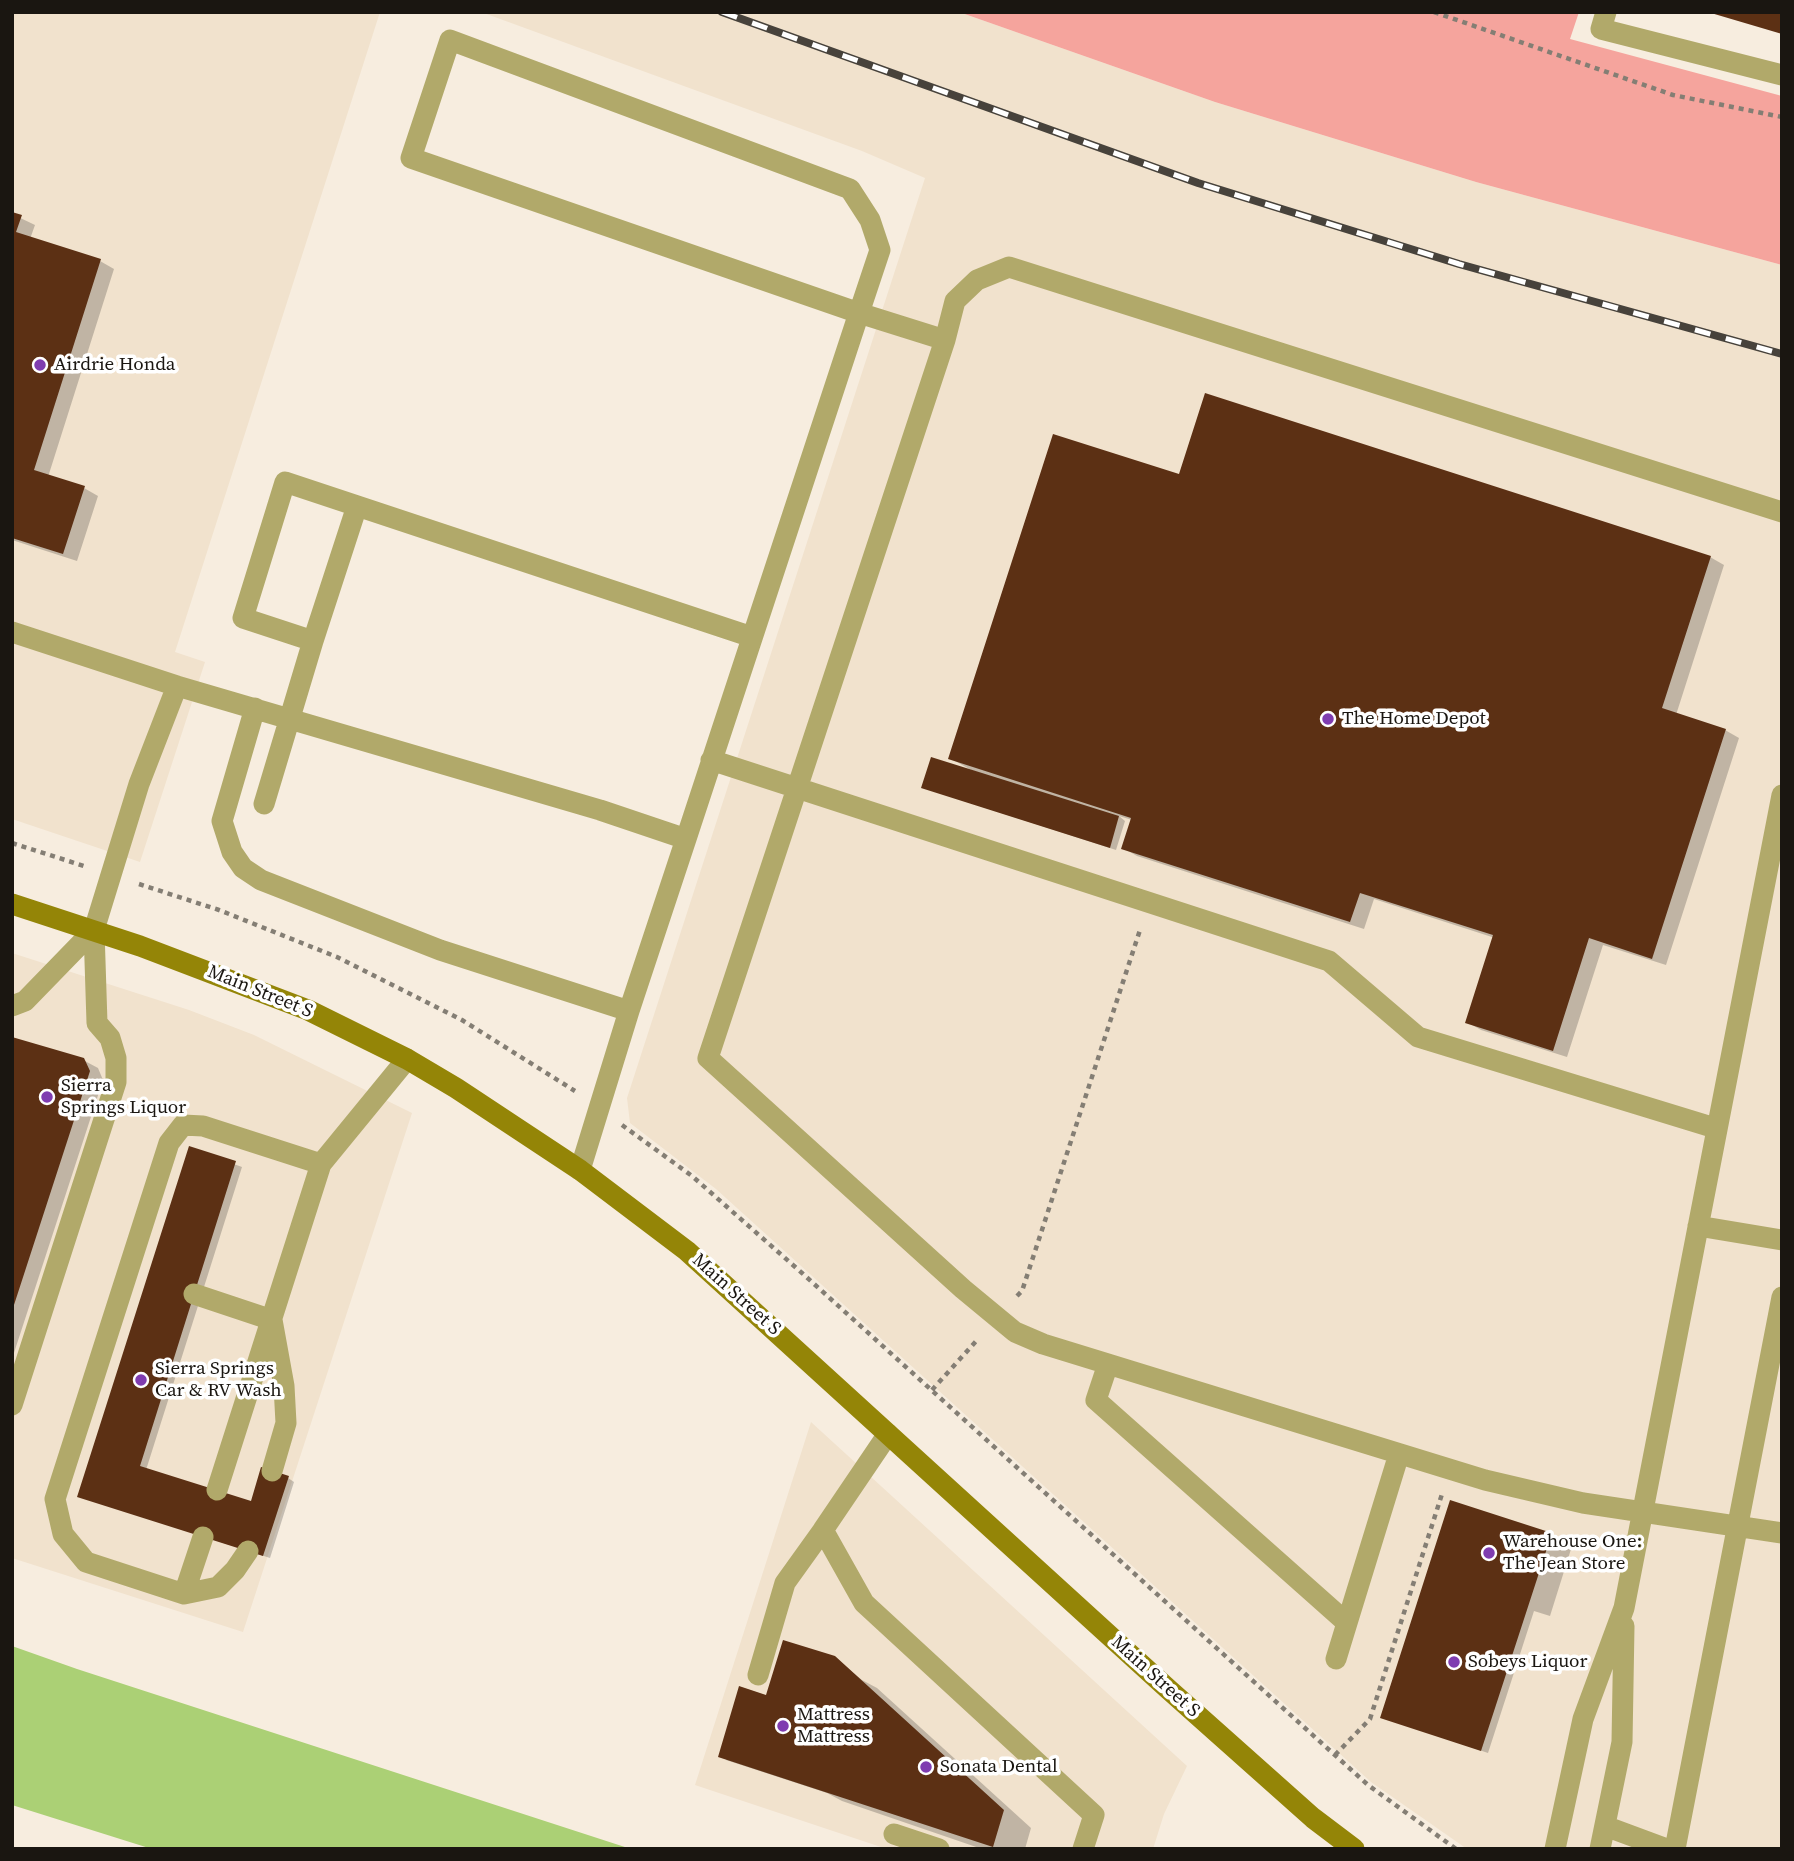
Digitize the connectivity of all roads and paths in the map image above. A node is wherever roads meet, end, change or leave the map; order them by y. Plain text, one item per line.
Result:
1 (1434, 12) edge
2 (1606, 12) edge
3 (1782, 75) edge
4 (1782, 117) edge
5 (859, 313) junction
6 (944, 340) junction
7 (357, 506) junction
8 (1782, 512) edge
9 (12, 632) edge
10 (752, 637) junction
11 (313, 641) junction
12 (177, 686) junction
13 (255, 708) junction
14 (289, 718) junction
15 (711, 760) junction
16 (798, 788) junction
17 (1782, 795) edge
18 (264, 804) dead end
19 (686, 839) junction
20 (1149, 902) junction
21 (12, 904) edge
22 (94, 930) junction
23 (12, 1006) edge
24 (629, 1011) junction
25 (407, 1059) junction
26 (1715, 1128) junction
27 (321, 1164) junction
28 (580, 1170) junction
29 (1698, 1226) junction
30 (1782, 1240) edge
31 (1022, 1290) dead end
32 (194, 1294) dead end
33 (1782, 1297) edge
34 (272, 1320) junction
35 (1108, 1364) junction
36 (12, 1405) edge
37 (888, 1434) junction
38 (1399, 1454) junction
39 (1450, 1469) junction
40 (272, 1471) dead end
41 (217, 1490) dead end
42 (1642, 1512) junction
43 (1737, 1525) junction
44 (822, 1530) junction
45 (1782, 1533) edge
46 (202, 1537) dead end
47 (248, 1551) dead end
48 (184, 1594) junction
49 (1624, 1608) junction
50 (1347, 1623) junction
51 (1336, 1659) dead end
52 (758, 1675) dead end
53 (1335, 1755) dead end
54 (1605, 1826) junction
55 (894, 1834) dead end
56 (939, 1849) edge
57 (1083, 1849) edge
58 (1354, 1849) edge
59 (1555, 1849) edge
60 (1600, 1849) edge
61 (1667, 1849) edge
62 (1675, 1849) edge

1 - 4 path
2 - 3 lane
5 - 5 lane
5 - 6 lane
5 - 10 lane
6 - 8 lane
6 - 16 lane
7 - 10 lane
7 - 11 lane
7 - 11 lane
9 - 12 lane
10 - 15 lane
11 - 14 lane
12 - 13 lane
12 - 22 lane
13 - 14 lane
13 - 24 lane
14 - 18 lane
14 - 19 lane
15 - 16 lane
15 - 19 lane
16 - 20 lane
16 - 35 lane
17 - 26 lane
19 - 24 lane
20 - 26 lane
20 - 31 path
21 - 22 main road, Main Street S
22 - 23 lane
22 - 25 main road, Main Street S
22 - 36 lane
24 - 28 lane
25 - 27 lane
25 - 28 main road, Main Street S
26 - 29 lane
27 - 34 lane
27 - 48 lane
28 - 37 main road, Main Street S
29 - 30 lane
29 - 42 lane
32 - 34 lane
33 - 43 lane
34 - 40 lane
34 - 41 lane
35 - 38 lane
35 - 50 lane
37 - 44 lane
37 - 58 main road, Main Street S
38 - 39 lane
38 - 50 lane
39 - 42 lane
39 - 53 path
42 - 43 lane
42 - 49 lane
43 - 45 lane
43 - 62 lane
44 - 52 lane
44 - 57 lane
46 - 48 lane
47 - 48 lane
49 - 54 lane
49 - 59 lane
50 - 51 lane
54 - 60 lane
54 - 61 lane
55 - 56 lane

